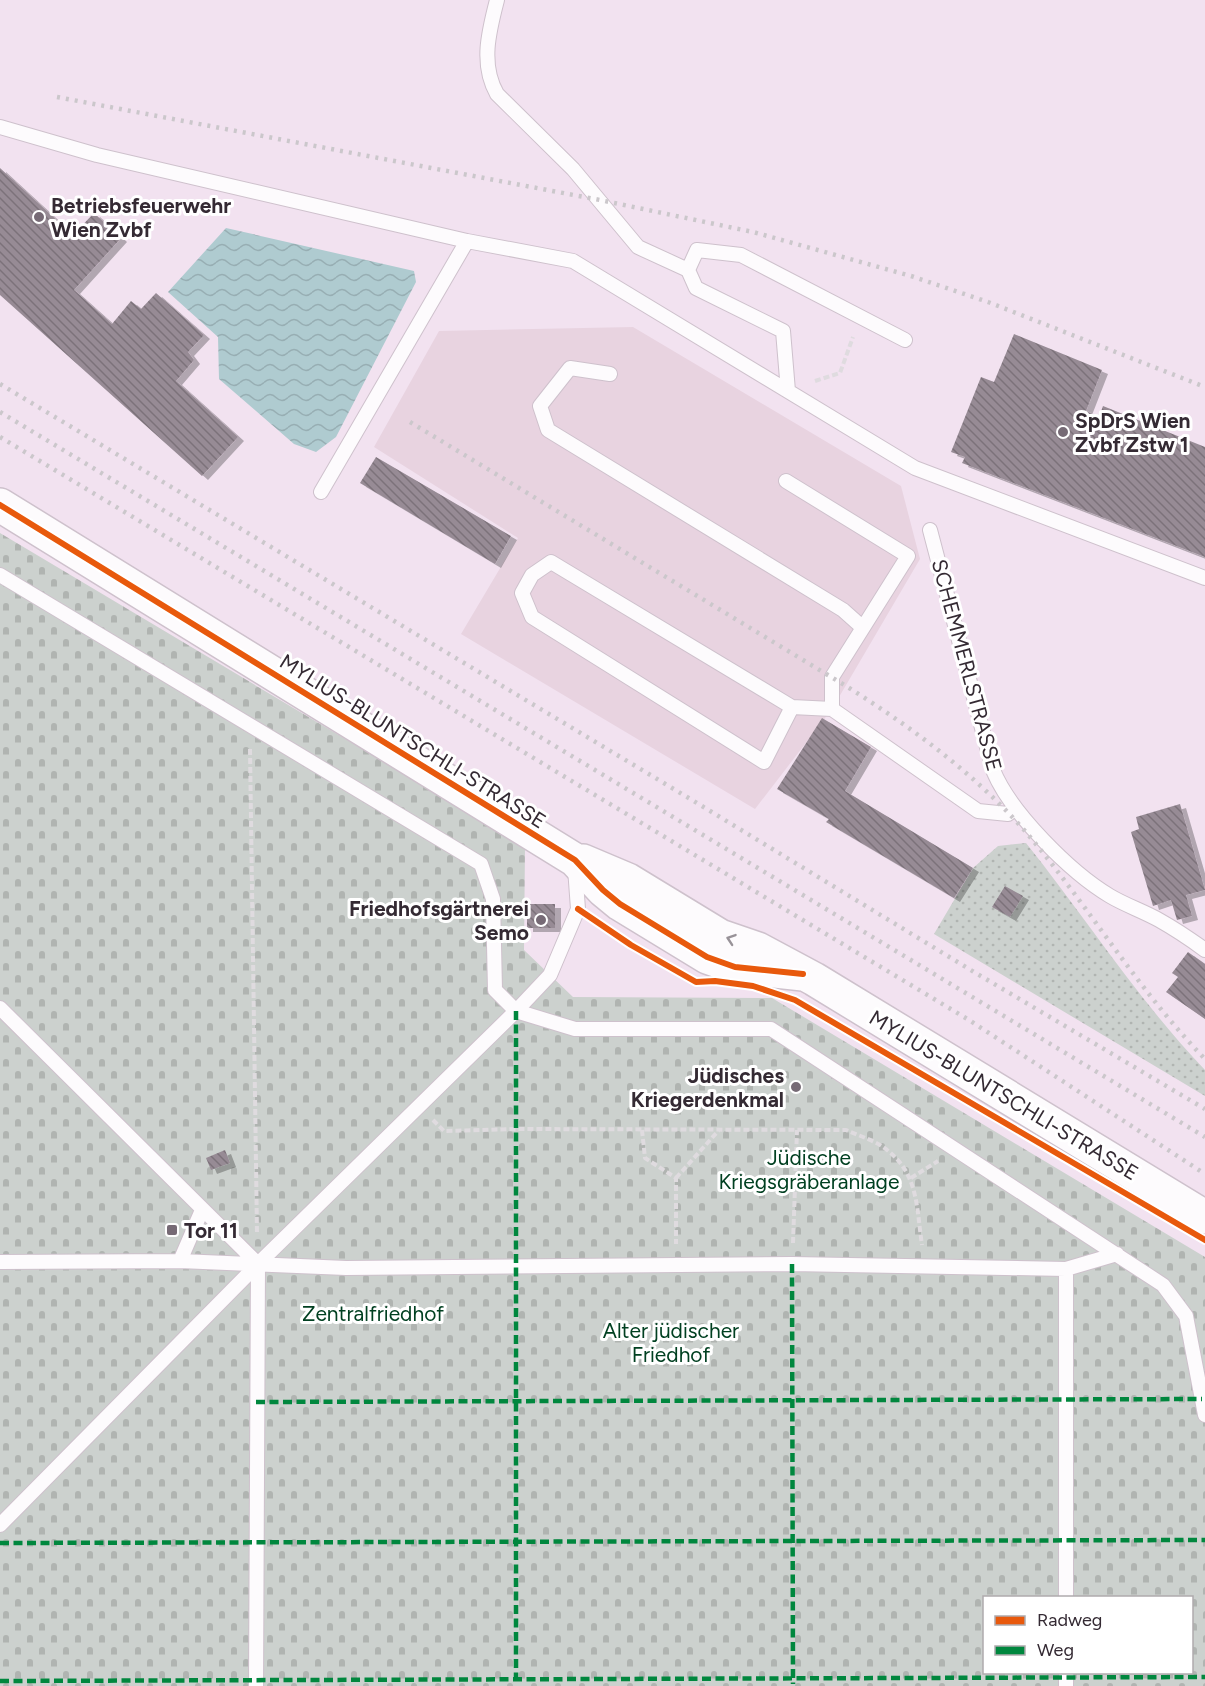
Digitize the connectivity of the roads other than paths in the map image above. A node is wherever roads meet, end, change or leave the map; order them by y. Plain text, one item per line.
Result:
1 (497, 0) edge
2 (0, 127) edge
3 (467, 241) junction
4 (688, 270) junction
5 (904, 339) dead end
6 (610, 374) dead end
7 (788, 391) junction
8 (786, 482) dead end
9 (321, 492) dead end
10 (0, 505) edge
11 (930, 530) dead end
12 (0, 575) edge
13 (1205, 578) edge
14 (862, 627) junction
15 (792, 707) junction
16 (832, 709) junction
17 (1014, 808) junction
18 (575, 860) junction
19 (1205, 950) edge
20 (0, 1008) edge
21 (516, 1011) junction
22 (202, 1210) junction
23 (1205, 1217) edge
24 (1117, 1254) junction
25 (180, 1261) junction
26 (0, 1262) edge
27 (258, 1264) junction
28 (1066, 1269) junction
29 (1205, 1415) edge
30 (0, 1525) edge
31 (1066, 1596) edge
32 (256, 1686) edge

1 - 4 lane
2 - 3 lane
3 - 7 lane
3 - 9 lane
4 - 5 lane
4 - 7 lane
6 - 14 lane
7 - 13 lane
8 - 14 lane
10 - 18 street, MYLIUS-BLUNTSCHLI-STRASSE
11 - 17 lane, SCHEMMERLSTRASSE
12 - 21 lane
14 - 16 lane
15 - 15 lane
15 - 16 lane
16 - 17 lane
17 - 19 lane, SCHEMMERLSTRASSE
18 - 21 lane
18 - 23 street, MYLIUS-BLUNTSCHLI-STRASSE
20 - 22 lane
21 - 24 lane
21 - 27 lane
22 - 25 lane
22 - 27 lane
24 - 28 lane
24 - 29 lane
25 - 26 lane
25 - 27 lane
27 - 28 lane
27 - 30 lane
27 - 32 lane
28 - 31 lane

